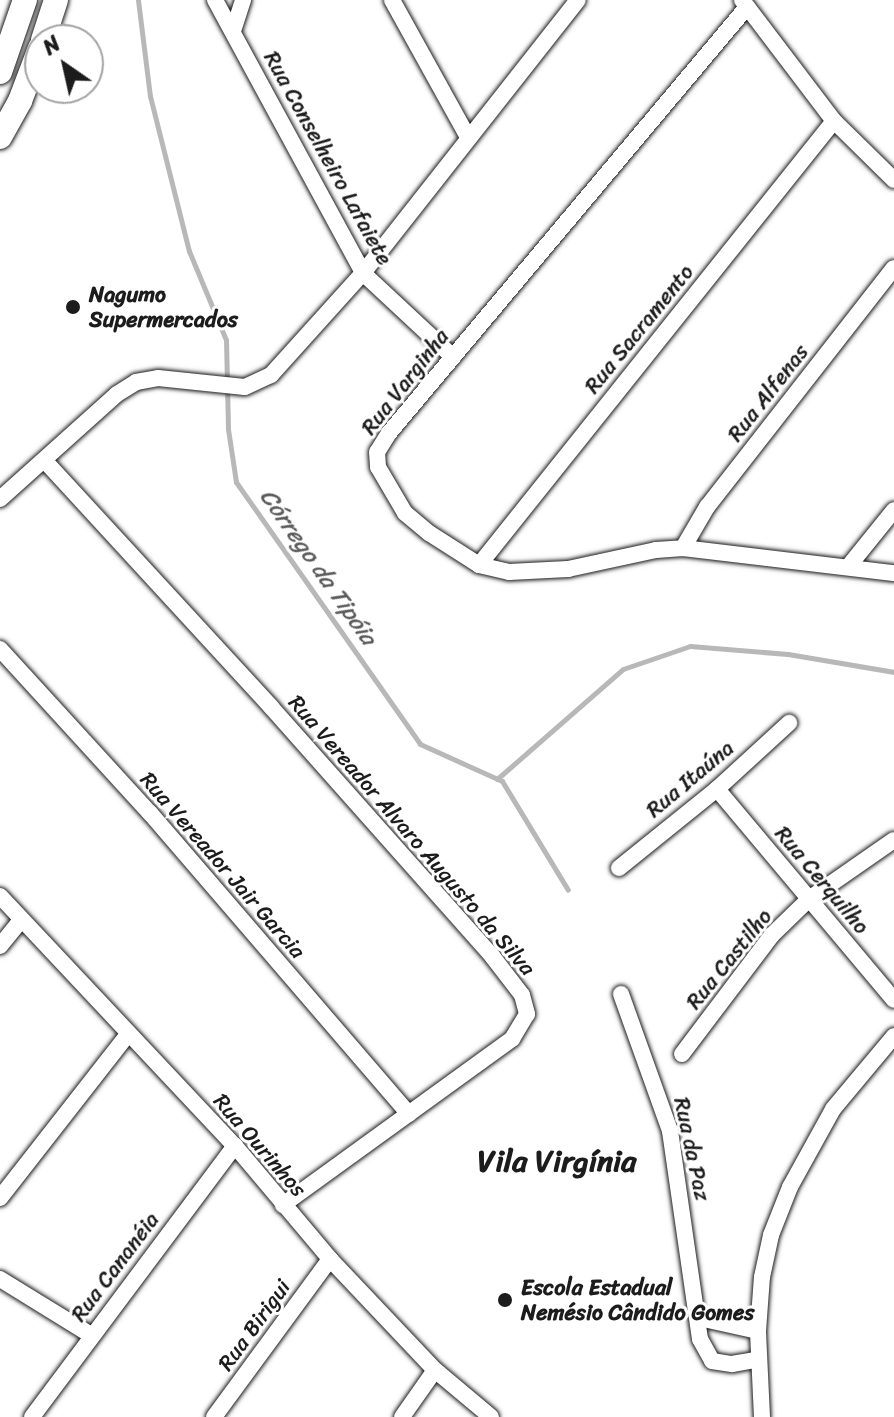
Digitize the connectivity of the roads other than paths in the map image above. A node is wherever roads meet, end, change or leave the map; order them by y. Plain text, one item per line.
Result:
1 (25, 0) edge
2 (56, 0) edge
3 (215, 0) edge
4 (243, 0) edge
5 (392, 0) edge
6 (578, 0) edge
7 (744, 3) edge
8 (48, 24) edge
9 (233, 31) junction
10 (3, 61) edge
11 (24, 90) edge
12 (834, 121) junction
13 (0, 137) edge
14 (468, 137) junction
15 (894, 180) edge
16 (894, 268) edge
17 (363, 273) junction
18 (453, 357) junction
19 (45, 461) junction
20 (0, 499) edge
21 (894, 510) edge
22 (683, 548) junction
23 (479, 565) junction
24 (848, 567) junction
25 (894, 573) edge
26 (0, 649) edge
27 (789, 723) dead end
28 (717, 789) junction
29 (894, 840) edge
30 (619, 868) dead end
31 (0, 896) edge
32 (809, 899) junction
33 (21, 920) junction
34 (0, 946) edge
35 (621, 994) dead end
36 (894, 1000) edge
37 (128, 1034) junction
38 (894, 1036) edge
39 (682, 1054) dead end
40 (409, 1114) junction
41 (235, 1146) junction
42 (0, 1198) edge
43 (283, 1205) junction
44 (330, 1259) junction
45 (0, 1279) edge
46 (699, 1318) junction
47 (758, 1331) junction
48 (91, 1335) junction
49 (759, 1359) junction
50 (435, 1370) junction
51 (32, 1417) edge
52 (214, 1417) edge
53 (402, 1417) edge
54 (491, 1417) edge
55 (762, 1417) edge

1 - 10 main road
2 - 8 main road
3 - 9 street, Rua Conselheiro Lafaiete
4 - 9 street
5 - 14 street
6 - 14 street
7 - 12 street
7 - 18 street, Rua Varginha
9 - 17 street, Rua Conselheiro Lafaiete
11 - 13 main road
12 - 15 street
12 - 23 street, Rua Sacramento
14 - 17 street
16 - 22 street, Rua Alfenas
17 - 18 street, Rua Conselheiro Lafaiete
17 - 19 street
18 - 23 street, Rua Varginha
19 - 20 street
19 - 40 street, Rua Vereador Alvaro Augusto da Silva
21 - 24 street
22 - 23 street, Rua Varginha
22 - 24 street, Rua Varginha
24 - 25 street, Rua Varginha
26 - 40 street, Rua Vereador Jair Garcia
27 - 28 street, Rua Itaúna
28 - 30 street, Rua Itaúna
28 - 32 street, Rua Cerquilho
29 - 32 street, Rua Castilho
31 - 33 street, Rua Ourinhos
32 - 36 street, Rua Cerquilho
32 - 39 street, Rua Castilho
33 - 34 street
33 - 37 street, Rua Ourinhos
35 - 46 street, Rua da Paz
37 - 41 street, Rua Ourinhos
37 - 42 street
38 - 47 street
40 - 43 street, Rua Vereador Alvaro Augusto da Silva
41 - 43 street, Rua Ourinhos
41 - 48 street, Rua Cananéia
43 - 44 street, Rua Ourinhos
44 - 50 street, Rua Ourinhos
44 - 52 street, Rua Birigui
45 - 48 street
46 - 47 street
46 - 49 street, Rua da Paz
47 - 49 street
48 - 51 street, Rua Cananéia
49 - 55 street
50 - 53 street
50 - 54 street, Rua Ourinhos

